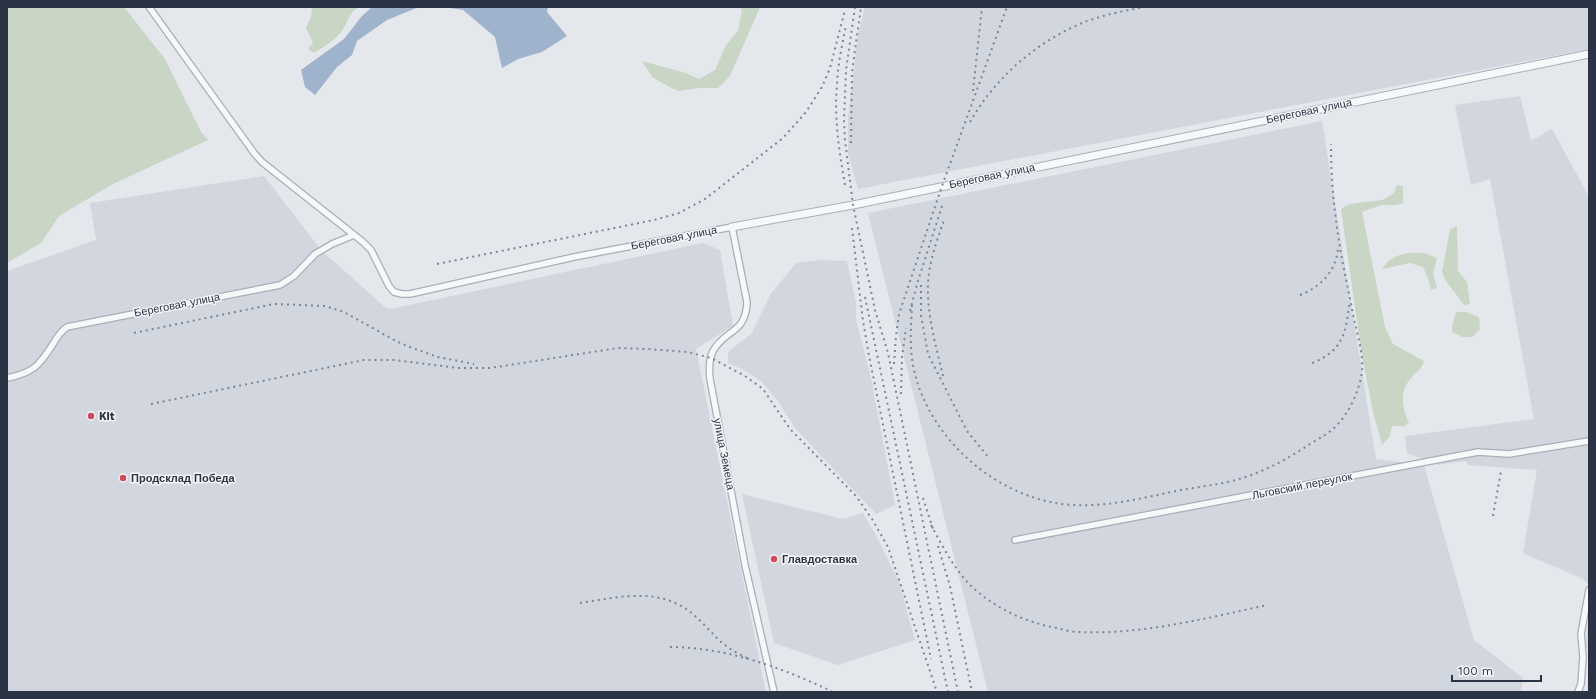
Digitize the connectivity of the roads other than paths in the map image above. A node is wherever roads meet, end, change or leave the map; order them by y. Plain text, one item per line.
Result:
1 (149, 7) edge
2 (1589, 54) edge
3 (732, 227) junction
4 (354, 235) junction
5 (7, 378) edge
6 (1589, 441) edge
7 (1015, 540) dead end
8 (1589, 590) edge
9 (774, 692) edge
10 (1578, 692) edge

1 - 4 street
2 - 3 street, Береговая улица
3 - 4 street, Береговая улица
3 - 9 street, улица Земеца
4 - 5 street, Береговая улица
6 - 7 street, Льговский переулок
8 - 10 street

